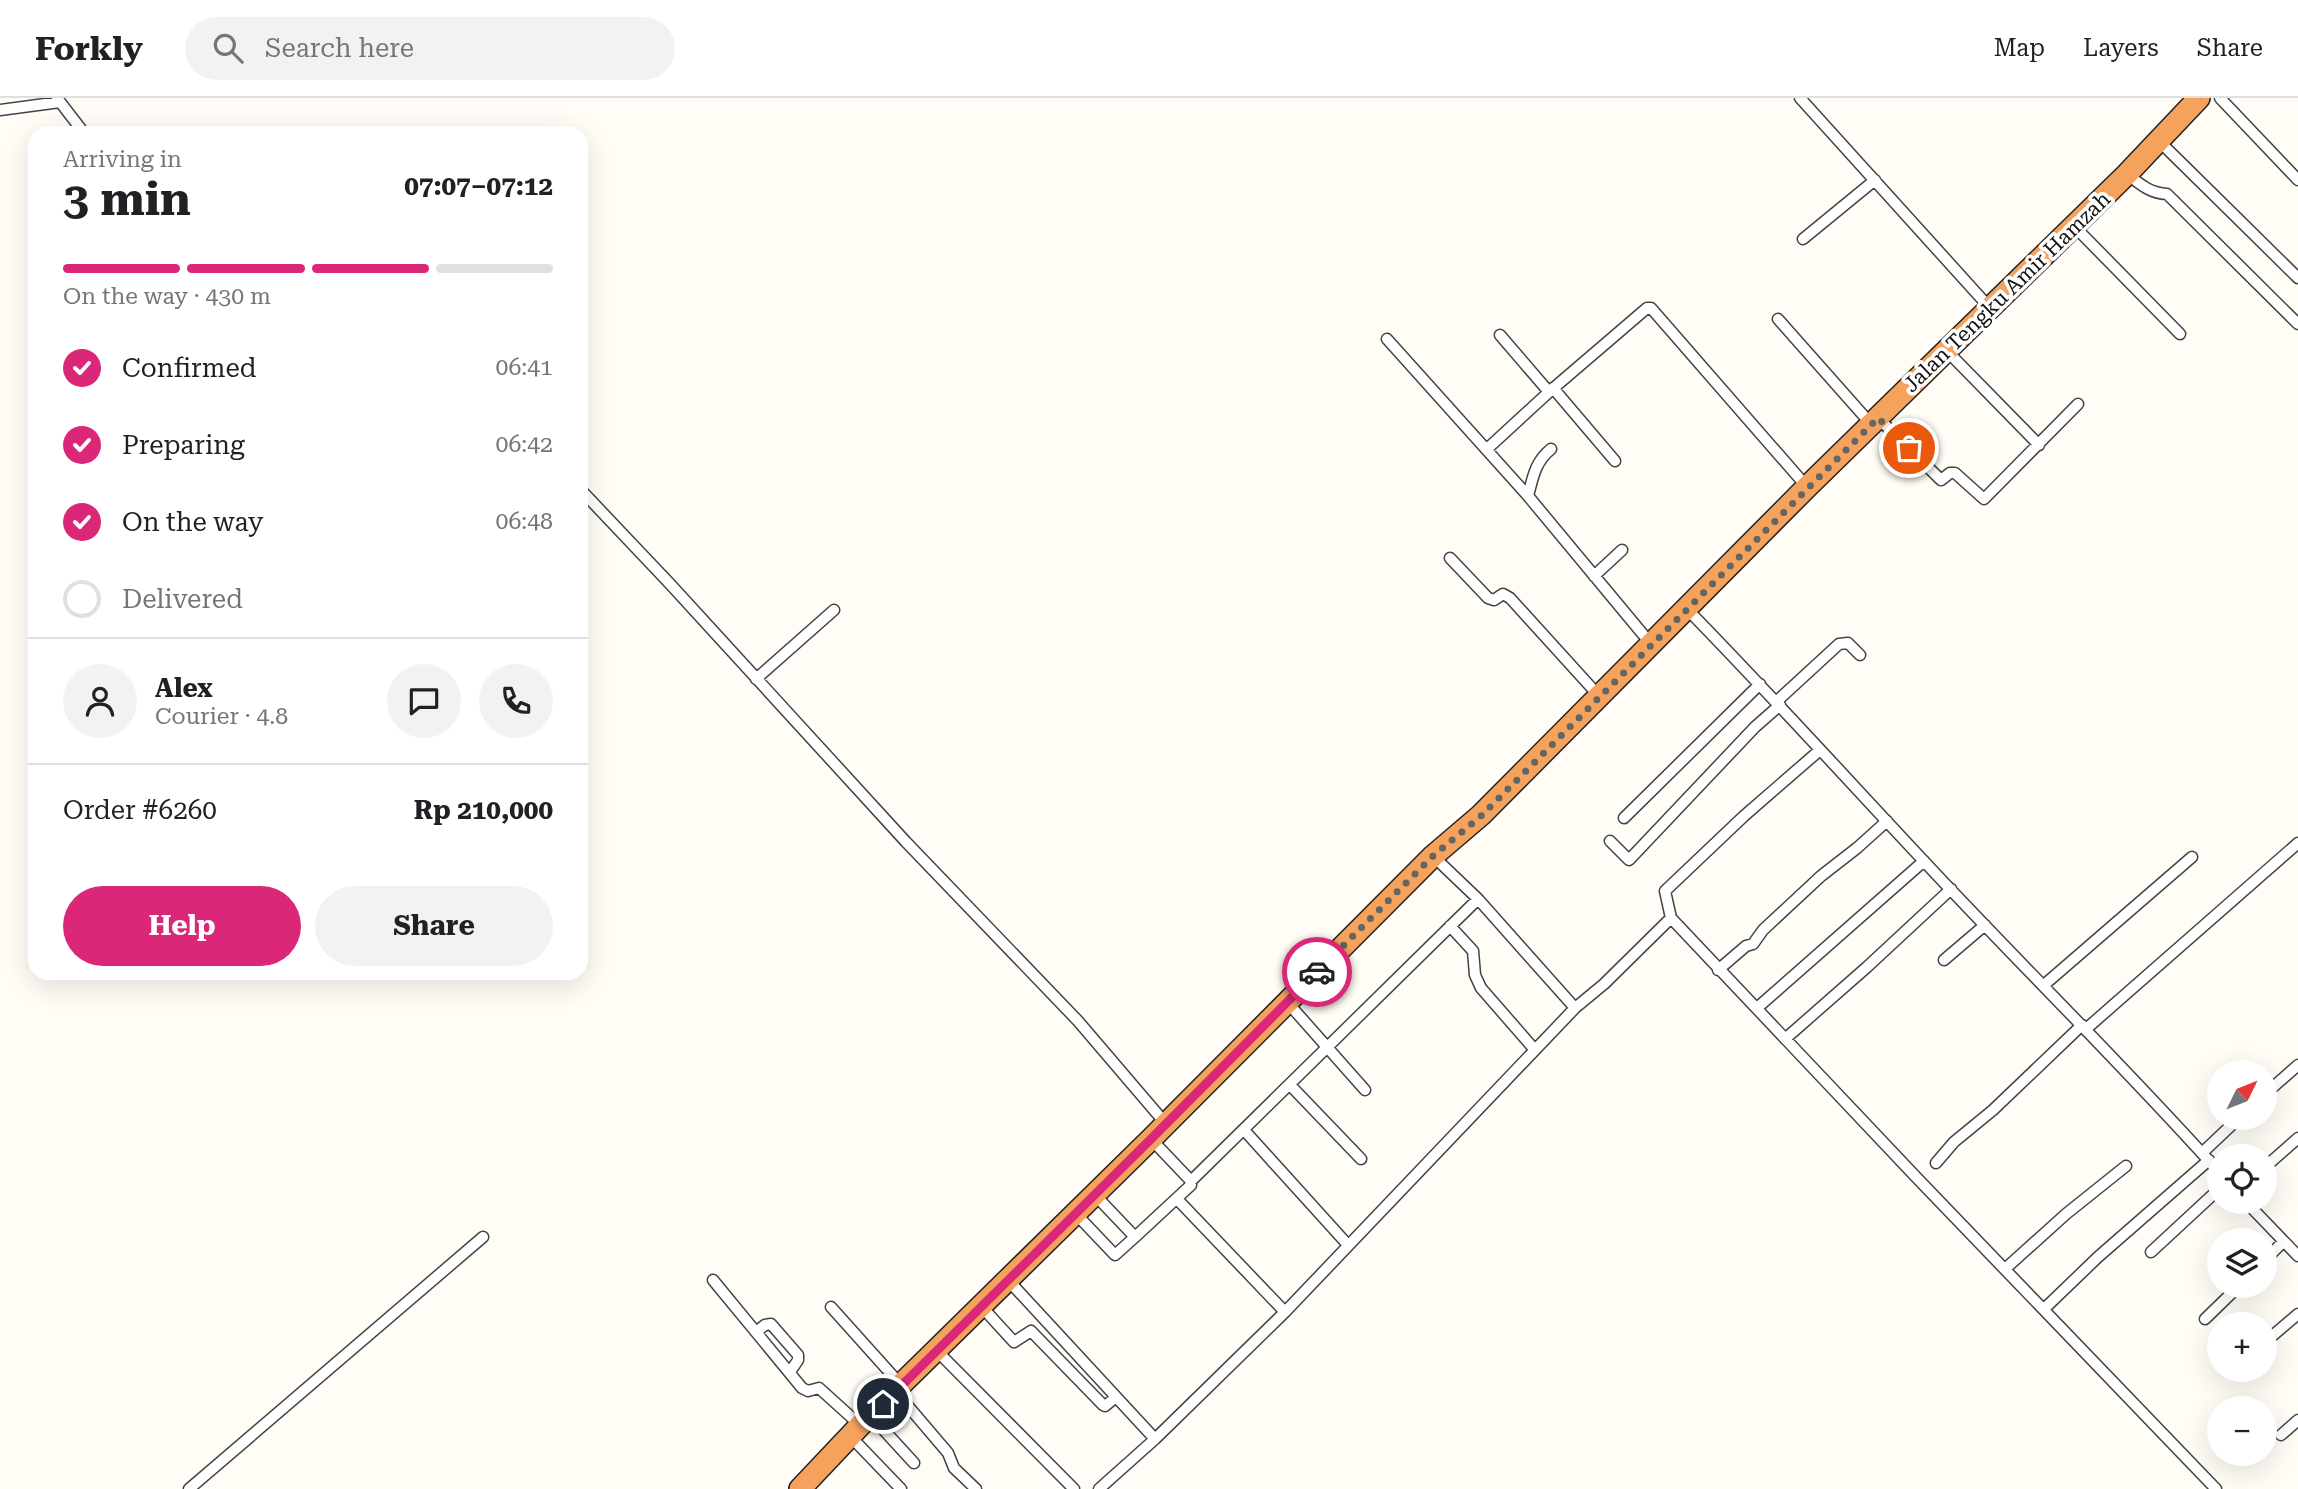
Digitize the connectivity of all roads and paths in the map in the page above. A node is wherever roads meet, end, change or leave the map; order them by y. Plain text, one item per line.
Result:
1 (1800, 98) edge
2 (2199, 98) edge
3 (2220, 98) edge
4 (59, 100) edge
5 (0, 110) edge
6 (79, 126) edge
7 (2160, 141) junction
8 (2127, 174) junction
9 (1875, 180) junction
10 (2298, 180) edge
11 (2074, 226) junction
12 (1803, 239) dead end
13 (2298, 278) edge
14 (1989, 307) junction
15 (1778, 319) dead end
16 (2298, 324) edge
17 (2180, 334) dead end
18 (1500, 335) dead end
19 (1387, 339) dead end
20 (1946, 350) junction
21 (1551, 390) junction
22 (2078, 404) dead end
23 (1875, 421) junction
24 (2039, 445) junction
25 (1486, 449) junction
26 (1551, 449) dead end
27 (1615, 461) dead end
28 (1807, 487) junction
29 (1528, 496) junction
30 (588, 498) edge
31 (1622, 550) dead end
32 (1450, 558) dead end
33 (1594, 576) junction
34 (1686, 608) junction
35 (834, 610) dead end
36 (1651, 644) junction
37 (1860, 655) dead end
38 (756, 679) junction
39 (1760, 684) junction
40 (1599, 696) junction
41 (1778, 703) junction
42 (1820, 750) junction
43 (1624, 818) dead end
44 (1887, 821) junction
45 (1610, 841) dead end
46 (2298, 843) edge
47 (1433, 856) junction
48 (2192, 857) dead end
49 (1924, 861) junction
50 (1951, 889) junction
51 (1478, 899) junction
52 (1671, 918) junction
53 (1450, 926) junction
54 (1985, 926) junction
55 (1944, 960) dead end
56 (1718, 970) junction
57 (2044, 985) junction
58 (1288, 1003) junction
59 (1575, 1008) junction
60 (1757, 1008) junction
61 (2084, 1027) junction
62 (1785, 1039) junction
63 (1328, 1047) junction
64 (1535, 1050) junction
65 (2298, 1065) edge
66 (2277, 1084) edge
67 (1290, 1085) junction
68 (1365, 1090) dead end
69 (1166, 1124) junction
70 (1244, 1130) junction
71 (2228, 1130) edge
72 (2298, 1138) edge
73 (1151, 1139) junction
74 (2205, 1156) junction
75 (2277, 1157) edge
76 (2207, 1158) edge
77 (1361, 1159) dead end
78 (1936, 1163) dead end
79 (2126, 1166) dead end
80 (1191, 1181) junction
81 (1095, 1195) junction
82 (1177, 1199) junction
83 (2207, 1200) edge
84 (1076, 1214) junction
85 (2257, 1214) edge
86 (483, 1237) dead end
87 (1135, 1237) junction
88 (2283, 1241) junction
89 (1348, 1245) junction
90 (2277, 1247) edge
91 (2151, 1252) dead end
92 (2298, 1256) edge
93 (2005, 1269) junction
94 (713, 1280) dead end
95 (1008, 1280) junction
96 (2227, 1298) edge
97 (981, 1306) junction
98 (831, 1307) dead end
99 (2044, 1309) junction
100 (1285, 1312) junction
101 (2298, 1314) edge
102 (2205, 1319) dead end
103 (756, 1332) junction
104 (2277, 1332) edge
105 (937, 1351) junction
106 (790, 1372) junction
107 (898, 1389) junction
108 (1116, 1397) junction
109 (2298, 1419) edge
110 (861, 1426) junction
111 (2281, 1435) dead end
112 (1155, 1439) junction
113 (914, 1463) dead end
114 (189, 1489) edge
115 (800, 1489) edge
116 (901, 1489) edge
117 (976, 1489) edge
118 (1074, 1489) edge
119 (1099, 1489) edge
120 (2216, 1489) edge

1 - 9 street
2 - 7 highway, Jalan Tengku Amir Hamzah
3 - 10 street
4 - 5 street
4 - 6 street
7 - 8 highway, Jalan Tengku Amir Hamzah
7 - 13 street
8 - 11 highway, Jalan Tengku Amir Hamzah
8 - 16 street
9 - 12 street
9 - 14 street
11 - 14 highway, Jalan Tengku Amir Hamzah
11 - 17 street
14 - 20 highway, Jalan Tengku Amir Hamzah
15 - 23 street
18 - 21 street
19 - 25 street
20 - 23 highway, Jalan Tengku Amir Hamzah
20 - 24 street
21 - 25 street
21 - 27 street
21 - 28 street
22 - 24 street
23 - 24 street
23 - 28 highway, Jalan Tengku Amir Hamzah
25 - 29 street
26 - 29 street
28 - 34 highway, Jalan Tengku Amir Hamzah
29 - 33 street
30 - 38 street
31 - 33 street
32 - 40 street
33 - 36 street
34 - 36 highway, Jalan Tengku Amir Hamzah
34 - 39 street
35 - 38 street
36 - 40 highway, Jalan Tengku Amir Hamzah
37 - 41 street
38 - 69 street
39 - 41 street
39 - 43 street
40 - 47 highway, Jalan Tengku Amir Hamzah
41 - 42 street
41 - 45 street
42 - 44 street
42 - 52 street
44 - 49 street
44 - 56 street
46 - 61 street
47 - 51 street
47 - 58 highway, Jalan Tengku Amir Hamzah
48 - 57 street
49 - 50 street
49 - 60 street
50 - 54 street
50 - 62 street
51 - 53 street
51 - 59 street
52 - 56 street
52 - 59 street
53 - 63 street
53 - 64 street
54 - 55 street
54 - 57 street
56 - 60 street
57 - 61 street
58 - 63 street
58 - 69 highway, Jalan Tengku Amir Hamzah
59 - 64 street
60 - 62 street
61 - 74 street
61 - 78 street
62 - 93 street
63 - 67 street
63 - 68 street
64 - 89 street
65 - 66 street
67 - 70 street
67 - 77 street
69 - 73 highway, Jalan Tengku Amir Hamzah
70 - 80 street
70 - 89 street
71 - 74 street
72 - 75 street
73 - 80 street
73 - 81 highway, Jalan Tengku Amir Hamzah
74 - 76 street
74 - 99 street
79 - 93 street
80 - 82 street
81 - 84 highway, Jalan Tengku Amir Hamzah
81 - 87 street
82 - 87 street
82 - 100 street
83 - 91 street
84 - 87 street
84 - 95 highway, Jalan Tengku Amir Hamzah
85 - 88 street
86 - 114 street
88 - 90 street
88 - 92 street
89 - 100 street
93 - 99 street
94 - 103 street
95 - 97 highway, Jalan Tengku Amir Hamzah
95 - 108 street
96 - 102 street
97 - 105 highway, Jalan Tengku Amir Hamzah
97 - 108 street
98 - 107 street
99 - 120 street
100 - 112 street
101 - 104 street
103 - 106 street
103 - 106 street
105 - 107 highway, Jalan Tengku Amir Hamzah
105 - 118 street
106 - 110 street
107 - 110 highway, Jalan Tengku Amir Hamzah
107 - 117 street
108 - 112 street
109 - 111 street
110 - 113 street
110 - 115 highway, Jalan Tengku Amir Hamzah
110 - 116 street
112 - 119 street

